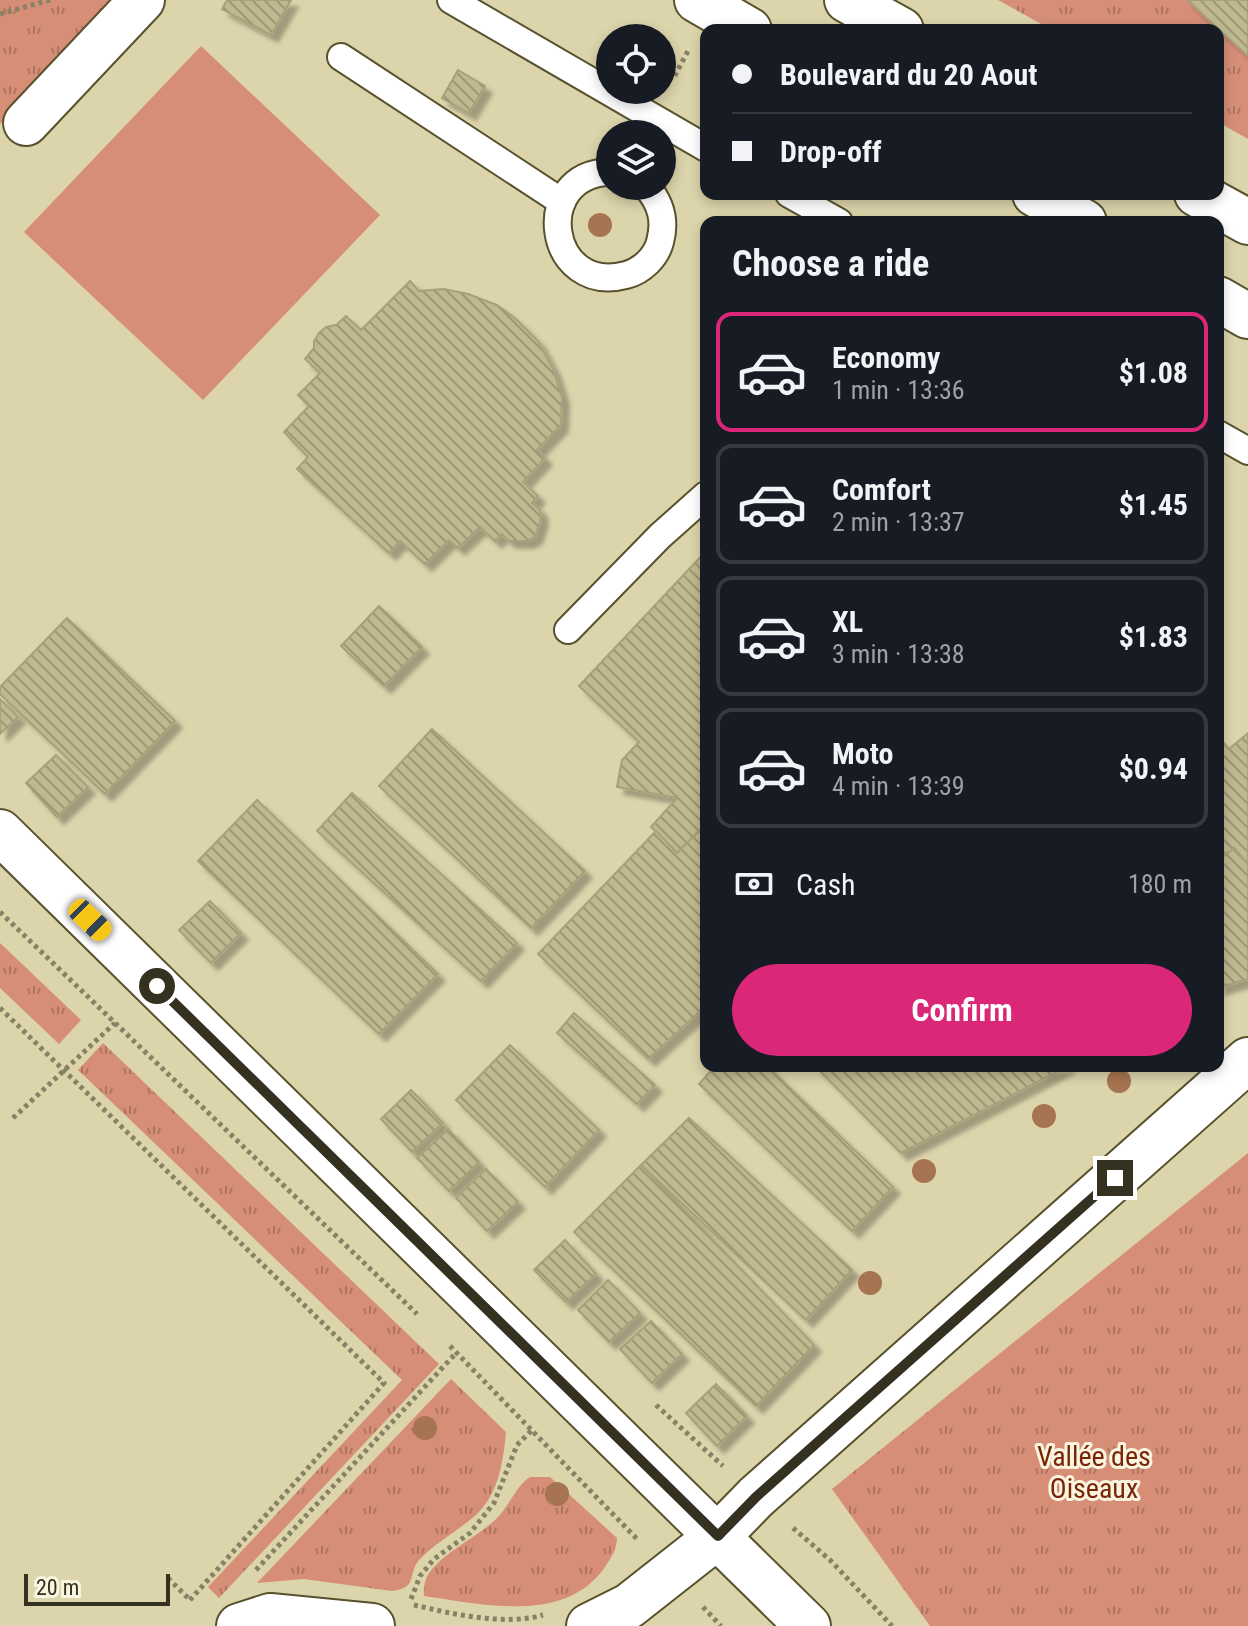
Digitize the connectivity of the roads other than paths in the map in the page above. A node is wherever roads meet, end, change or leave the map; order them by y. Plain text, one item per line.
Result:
1 (142, 0) edge
2 (451, 0) edge
3 (697, 0) edge
4 (847, 0) edge
5 (739, 24) edge
6 (890, 24) edge
7 (341, 57) dead end
8 (642, 120) edge
9 (26, 123) dead end
10 (676, 139) edge
11 (700, 146) edge
12 (596, 175) edge
13 (656, 200) edge
14 (800, 200) edge
15 (1208, 200) edge
16 (562, 202) junction
17 (828, 216) edge
18 (1248, 222) edge
19 (1224, 302) edge
20 (1248, 316) edge
21 (1224, 437) edge
22 (1248, 451) edge
23 (700, 500) edge
24 (568, 630) dead end
25 (0, 832) edge
26 (1248, 1060) edge
27 (718, 1536) junction
28 (386, 1615) edge
29 (573, 1618) edge
30 (239, 1626) edge
31 (808, 1626) edge

1 - 9 street
2 - 8 lane
3 - 5 street
4 - 6 street
7 - 16 lane
10 - 11 lane
12 - 16 lane
13 - 16 lane
14 - 17 lane
15 - 18 street
19 - 20 street
21 - 22 lane
23 - 24 lane
25 - 27 street
26 - 27 street
27 - 29 street
27 - 31 street
28 - 30 street

